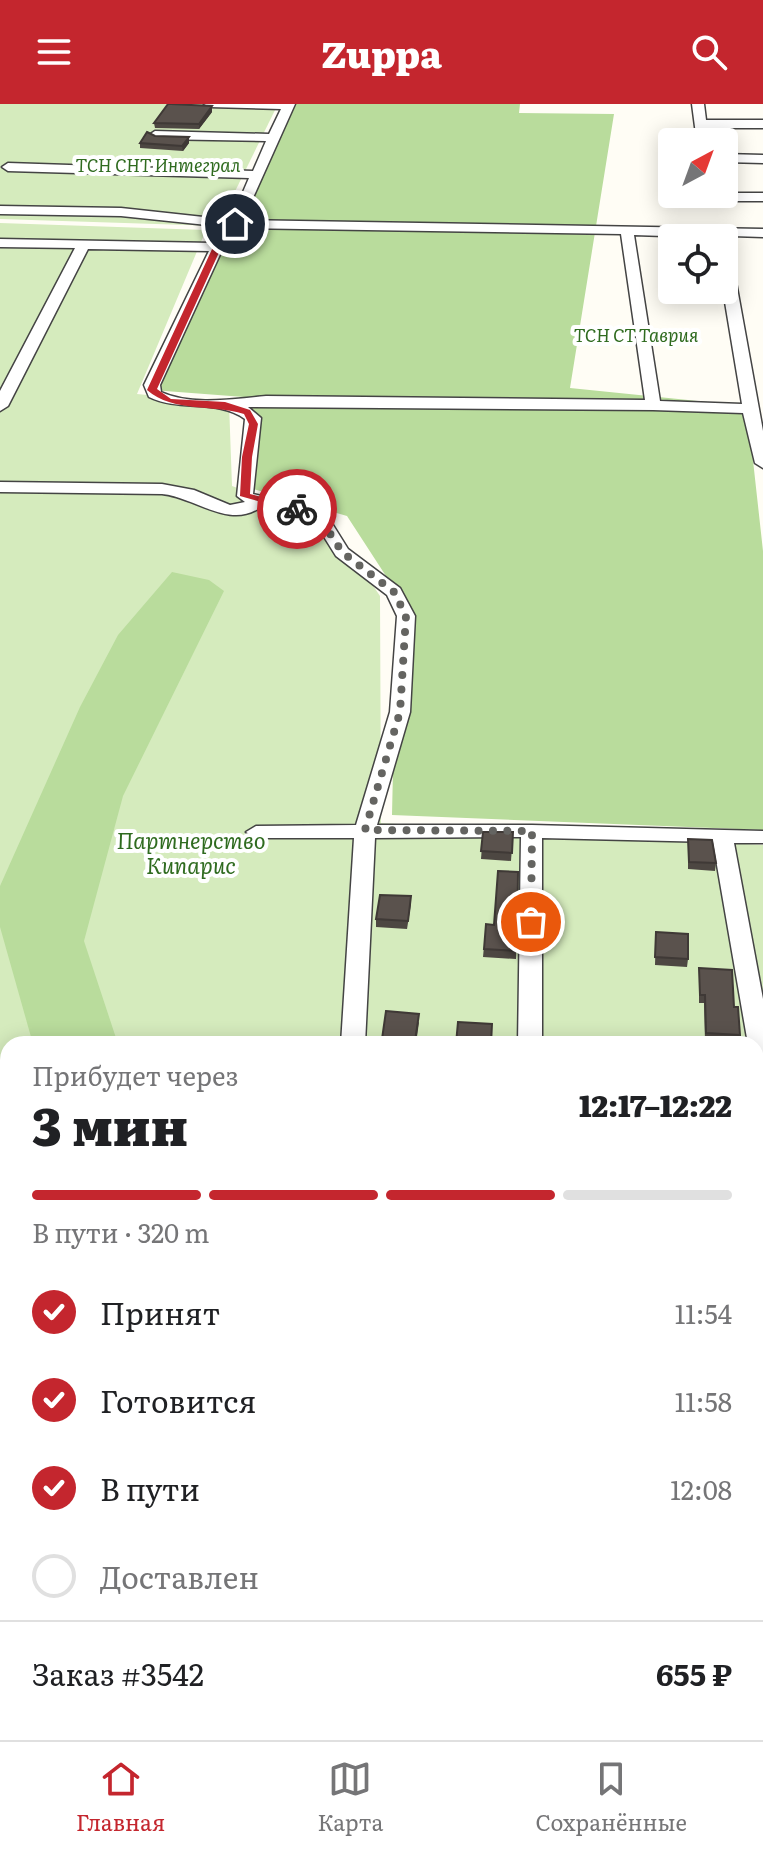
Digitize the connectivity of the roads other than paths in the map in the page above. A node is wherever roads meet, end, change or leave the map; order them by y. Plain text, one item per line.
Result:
1 (210, 104) edge
2 (698, 104) edge
3 (289, 105) edge
4 (700, 124) junction
5 (763, 124) edge
6 (701, 128) edge
7 (155, 135) edge
8 (274, 138) junction
9 (738, 158) edge
10 (763, 159) edge
11 (8, 167) dead end
12 (257, 175) junction
13 (763, 197) edge
14 (0, 210) edge
15 (714, 214) edge
16 (235, 224) junction
17 (627, 231) junction
18 (763, 233) edge
19 (0, 243) edge
20 (83, 245) junction
21 (217, 247) junction
22 (225, 405) junction
23 (653, 405) junction
24 (0, 406) edge
25 (750, 409) junction
26 (763, 463) edge
27 (0, 487) edge
28 (245, 496) junction
29 (365, 830) junction
30 (532, 831) junction
31 (256, 832) dead end
32 (722, 836) junction
33 (763, 837) edge
34 (353, 1036) edge
35 (530, 1036) edge
36 (758, 1036) edge

1 - 3 street
2 - 4 street
3 - 8 street
4 - 5 street
4 - 6 street
7 - 8 street
8 - 12 street
9 - 10 street
11 - 12 street
12 - 16 street
13 - 15 street
14 - 16 street
15 - 17 street
15 - 18 street
15 - 25 street
16 - 17 street
16 - 21 street
17 - 23 street
19 - 20 street
20 - 21 street
20 - 24 street
21 - 22 street
22 - 23 street
22 - 28 street
23 - 25 street
25 - 26 street
27 - 28 street
28 - 29 street
29 - 30 street
29 - 31 street
29 - 34 street
30 - 32 street
30 - 35 street
32 - 33 street
32 - 36 street

